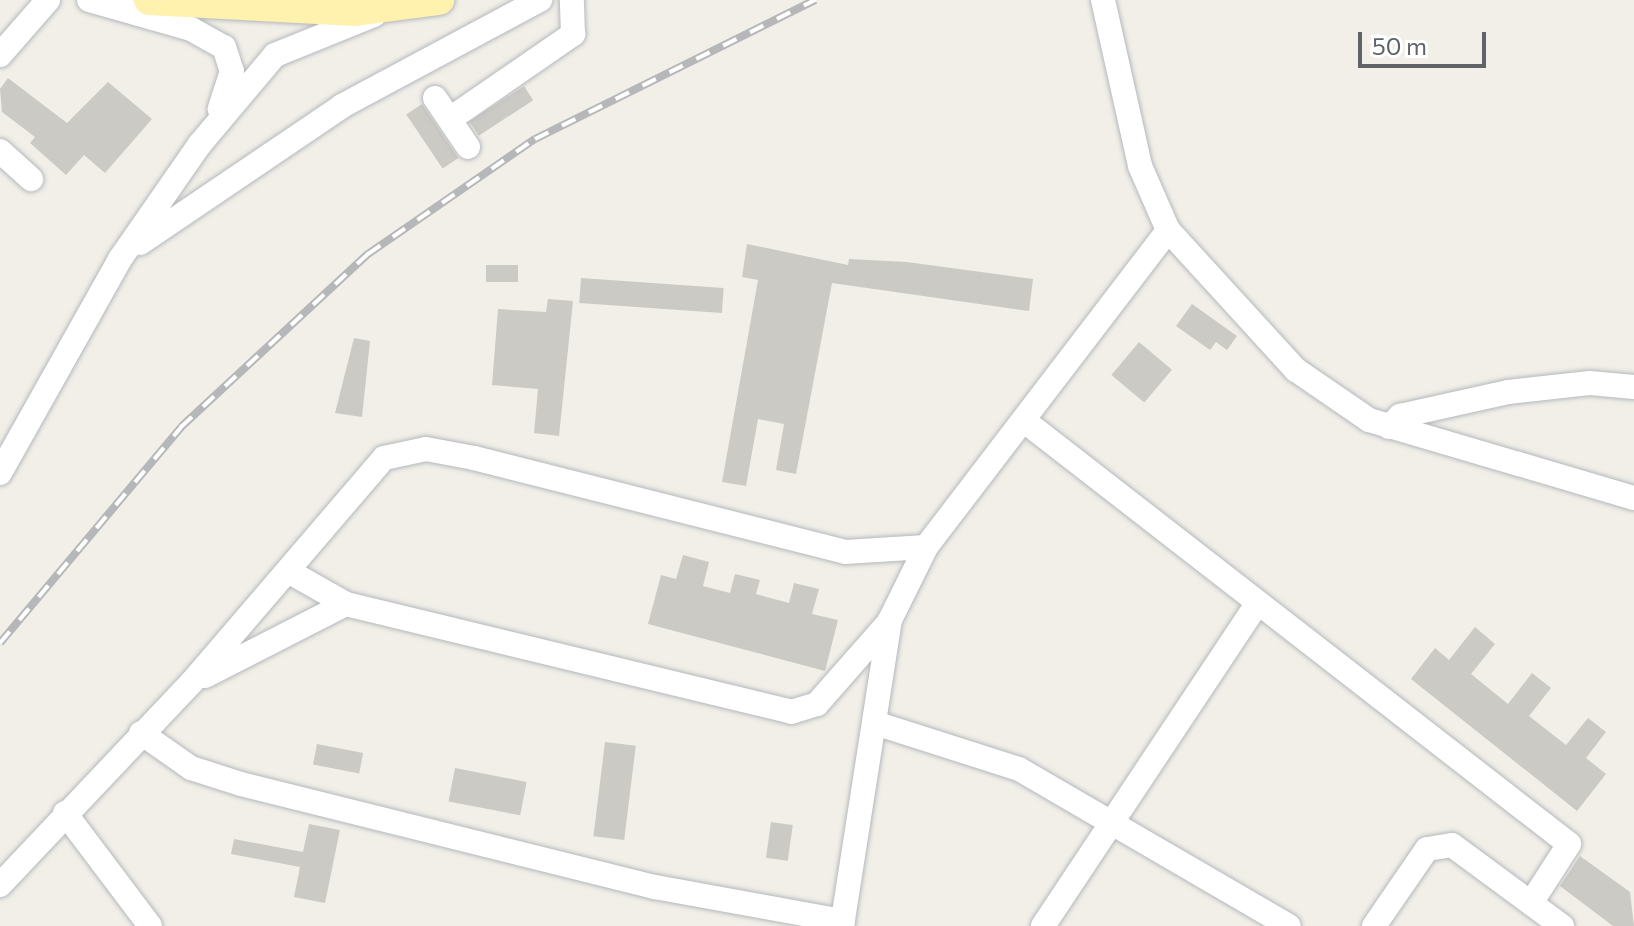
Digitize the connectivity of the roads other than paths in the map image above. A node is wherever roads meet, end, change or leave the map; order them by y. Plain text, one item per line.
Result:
1 (48, 0) edge
2 (89, 0) edge
3 (149, 0) edge
4 (439, 0) edge
5 (540, 0) edge
6 (572, 0) edge
7 (1103, 0) edge
8 (406, 4) junction
9 (0, 55) edge
10 (435, 98) dead end
11 (450, 119) junction
12 (200, 144) junction
13 (468, 147) dead end
14 (0, 151) edge
15 (31, 179) dead end
16 (1168, 230) junction
17 (120, 259) junction
18 (1634, 387) edge
19 (1027, 423) junction
20 (1389, 427) junction
21 (0, 473) edge
22 (1634, 498) edge
23 (926, 547) junction
24 (288, 571) junction
25 (1258, 603) junction
26 (346, 604) junction
27 (890, 620) junction
28 (192, 682) junction
29 (875, 723) junction
30 (141, 733) junction
31 (65, 813) junction
32 (1109, 821) junction
33 (0, 885) edge
34 (1531, 903) junction
35 (843, 923) edge
36 (150, 926) edge
37 (1043, 926) edge
38 (1289, 926) edge
39 (1374, 926) edge
40 (1562, 926) edge

1 - 9 street
2 - 12 street
3 - 8 main road
4 - 8 main road
5 - 17 street
6 - 11 street
7 - 16 street
8 - 12 street
10 - 11 street
11 - 13 street
12 - 17 street
14 - 15 street
16 - 19 street
16 - 20 street
17 - 21 street
18 - 20 street
19 - 23 street
19 - 25 street
20 - 22 street
23 - 24 street
23 - 27 street
24 - 26 street
24 - 28 street
25 - 32 street
25 - 34 street
26 - 27 street
26 - 28 street
27 - 29 street
28 - 30 street
29 - 32 street
29 - 35 street
30 - 31 street
30 - 35 street
31 - 33 street
31 - 36 street
32 - 37 street
32 - 38 street
34 - 39 street
34 - 40 street

